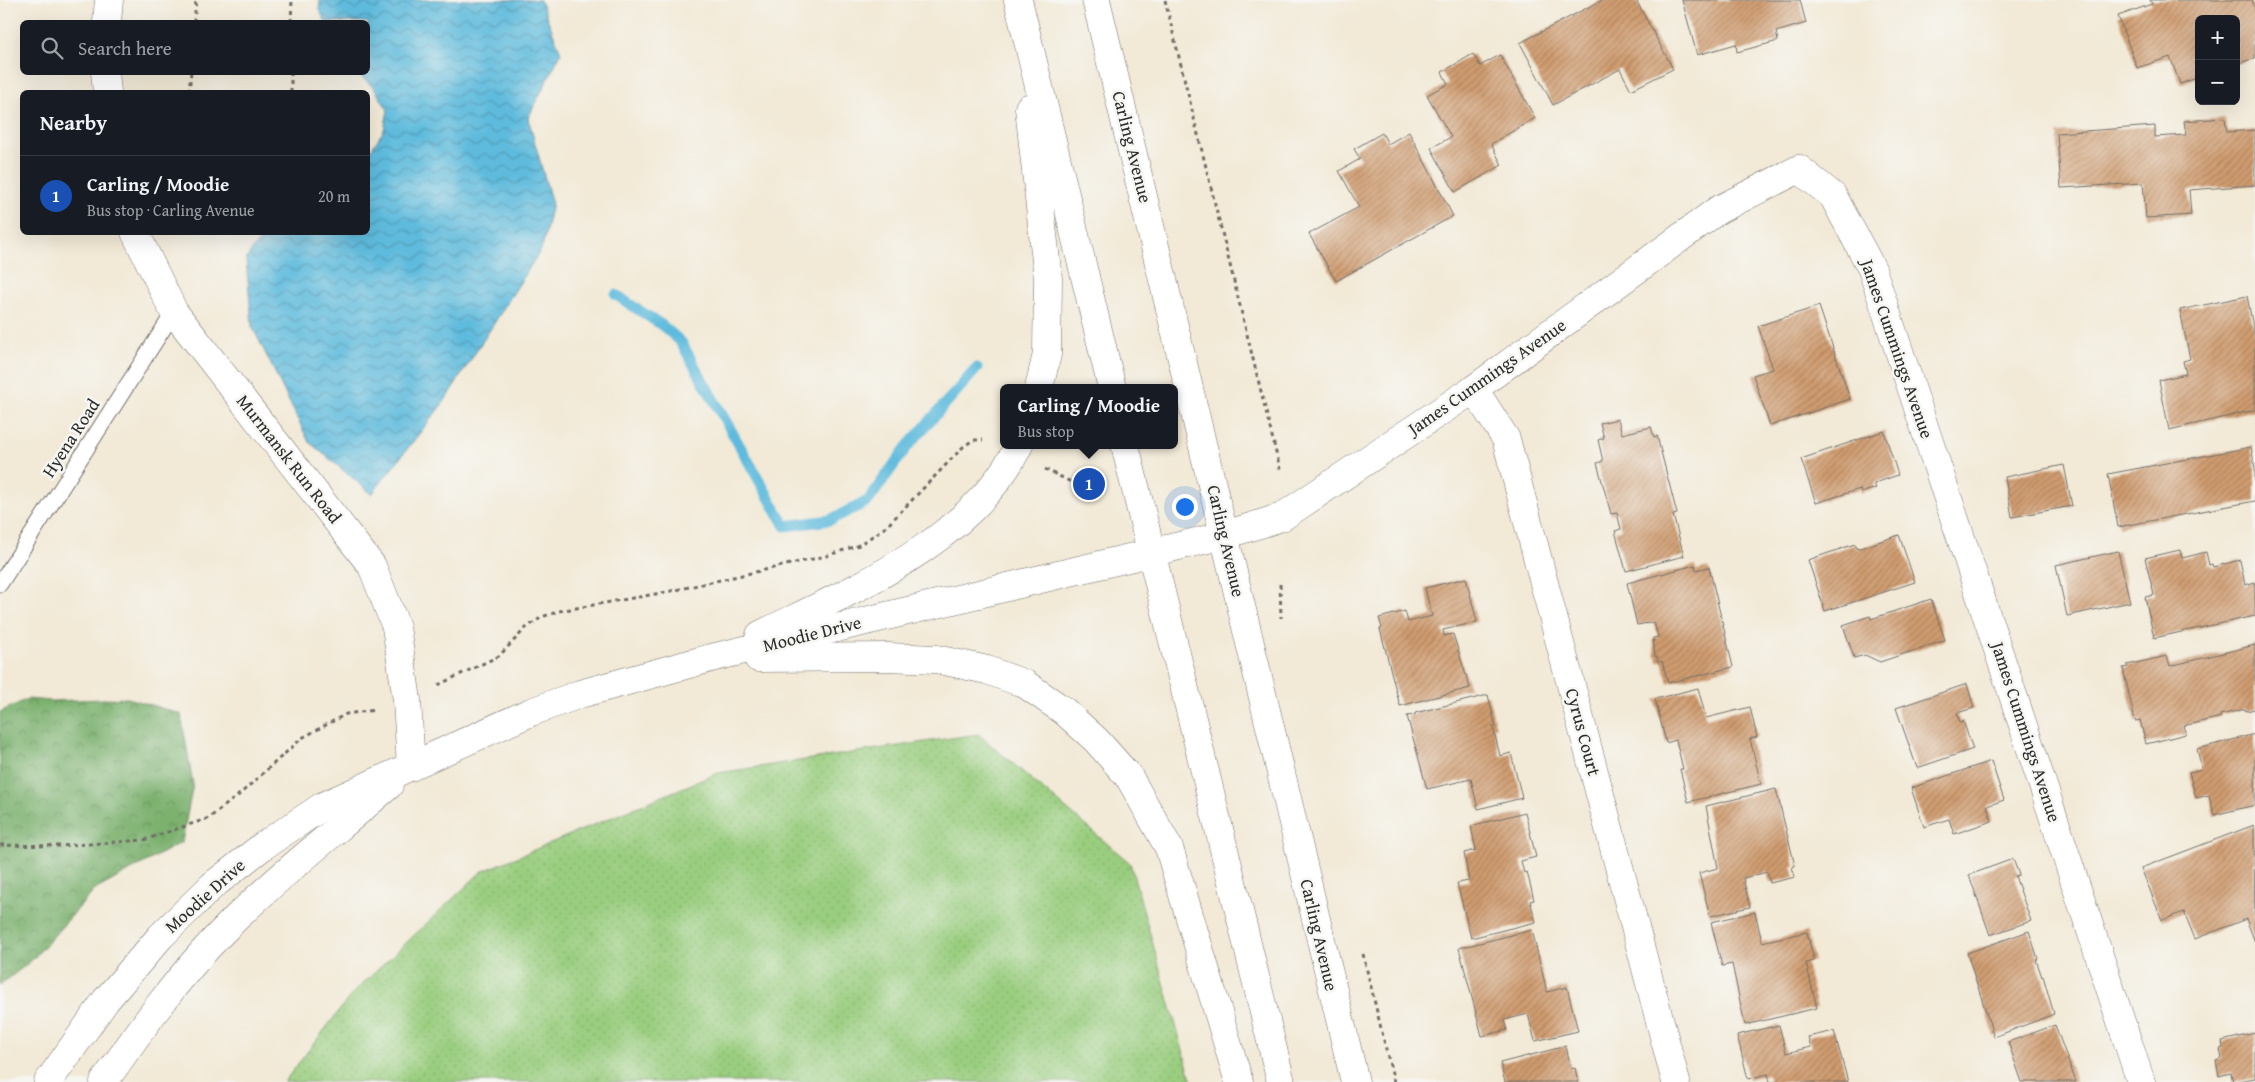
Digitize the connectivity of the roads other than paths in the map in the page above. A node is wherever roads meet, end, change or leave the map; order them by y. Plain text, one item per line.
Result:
1 (109, 0) edge
2 (1017, 0) edge
3 (1096, 0) edge
4 (107, 20) edge
5 (105, 75) edge
6 (107, 90) edge
7 (136, 235) edge
8 (174, 312) junction
9 (1040, 384) edge
10 (1111, 384) edge
11 (1474, 390) junction
12 (1016, 449) edge
13 (1127, 449) edge
14 (1225, 535) junction
15 (1151, 551) junction
16 (0, 584) edge
17 (711, 658) junction
18 (411, 767) junction
19 (48, 1082) edge
20 (104, 1082) edge
21 (1239, 1082) edge
22 (1281, 1082) edge
23 (1355, 1082) edge
24 (1676, 1082) edge
25 (2141, 1082) edge

1 - 4 main road
2 - 9 main road
2 - 10 main road
3 - 14 main road, Carling Avenue
5 - 6 main road
7 - 8 main road, Murmansk Run Road
8 - 16 lane, Hyena Road
8 - 18 main road, Murmansk Run Road
11 - 14 main road, James Cummings Avenue
11 - 24 main road, Cyrus Court
11 - 25 main road, James Cummings Avenue
12 - 17 main road
13 - 15 main road
14 - 15 main road, Moodie Drive
14 - 23 main road, Carling Avenue
15 - 17 main road, Moodie Drive
15 - 22 main road
17 - 18 main road, Moodie Drive
17 - 21 main road
18 - 19 main road, Moodie Drive
18 - 20 main road, Moodie Drive

